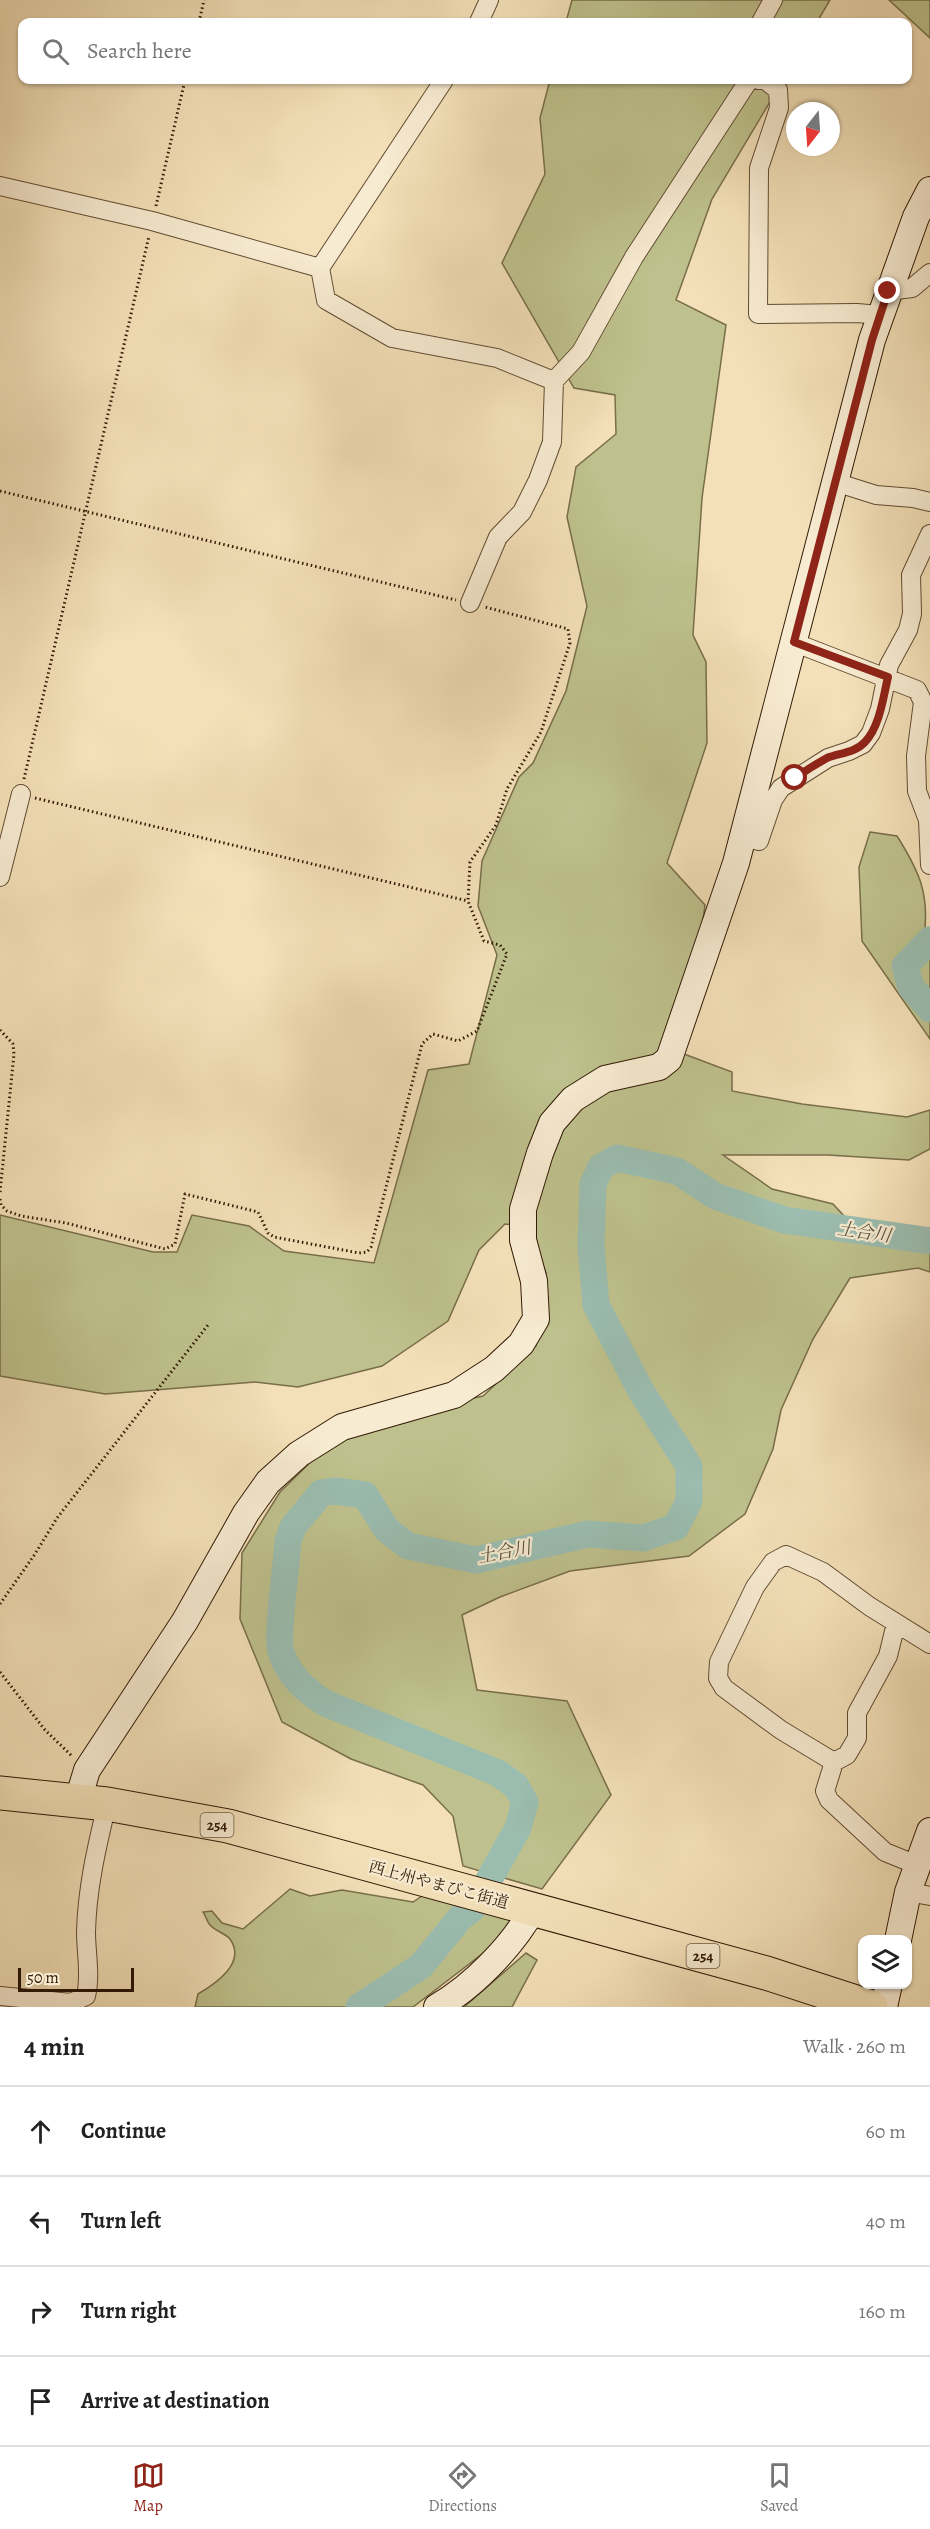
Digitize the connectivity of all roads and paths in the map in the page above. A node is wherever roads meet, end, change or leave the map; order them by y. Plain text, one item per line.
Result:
1 (204, 0) edge
2 (489, 0) edge
3 (773, 0) edge
4 (200, 18) edge
5 (481, 18) edge
6 (763, 18) edge
7 (184, 84) edge
8 (441, 84) edge
9 (746, 84) edge
10 (770, 84) edge
11 (0, 186) edge
12 (930, 190) edge
13 (152, 221) junction
14 (320, 268) junction
15 (930, 273) edge
16 (888, 291) junction
17 (880, 315) junction
18 (554, 381) junction
19 (835, 482) junction
20 (0, 491) edge
21 (930, 502) edge
22 (84, 511) junction
23 (930, 534) edge
24 (470, 603) junction
25 (794, 642) junction
26 (888, 677) junction
27 (925, 696) edge
28 (21, 794) junction
29 (743, 837) junction
30 (930, 865) edge
31 (0, 877) edge
32 (468, 901) junction
33 (0, 1030) edge
34 (0, 1192) edge
35 (0, 1199) edge
36 (208, 1325) dead end
37 (0, 1604) edge
38 (897, 1623) junction
39 (930, 1644) edge
40 (0, 1672) edge
41 (834, 1762) junction
42 (90, 1791) junction
43 (0, 1793) edge
44 (930, 1831) edge
45 (918, 1864) junction
46 (919, 1894) edge
47 (522, 1906) junction
48 (900, 1935) edge
49 (888, 1989) edge
50 (0, 1996) edge
51 (437, 2007) edge
52 (871, 2007) edge
53 (884, 2007) edge

1 - 4 path
2 - 5 street
3 - 6 street
7 - 13 path
8 - 14 street
9 - 18 street
10 - 17 street
11 - 13 street
12 - 16 street
13 - 14 street
13 - 22 path
14 - 18 street
15 - 16 street
16 - 17 street
17 - 19 street
18 - 24 street
19 - 21 street
19 - 25 street
20 - 22 path
22 - 24 path
22 - 28 path
23 - 26 street
24 - 32 path
25 - 26 street
25 - 29 street
26 - 27 street
26 - 29 street
27 - 30 street
28 - 31 street
28 - 32 path
29 - 42 street
32 - 35 path
33 - 34 path
36 - 37 path
38 - 39 street
38 - 41 street
38 - 41 street
40 - 42 path
41 - 45 street
42 - 43 highway, 西上州やまびこ街道 / 254
42 - 47 highway, 西上州やまびこ街道 / 254
42 - 50 street
44 - 45 street
45 - 46 street
46 - 48 street
47 - 51 street
47 - 52 highway, 西上州やまびこ街道 / 254
49 - 53 street

